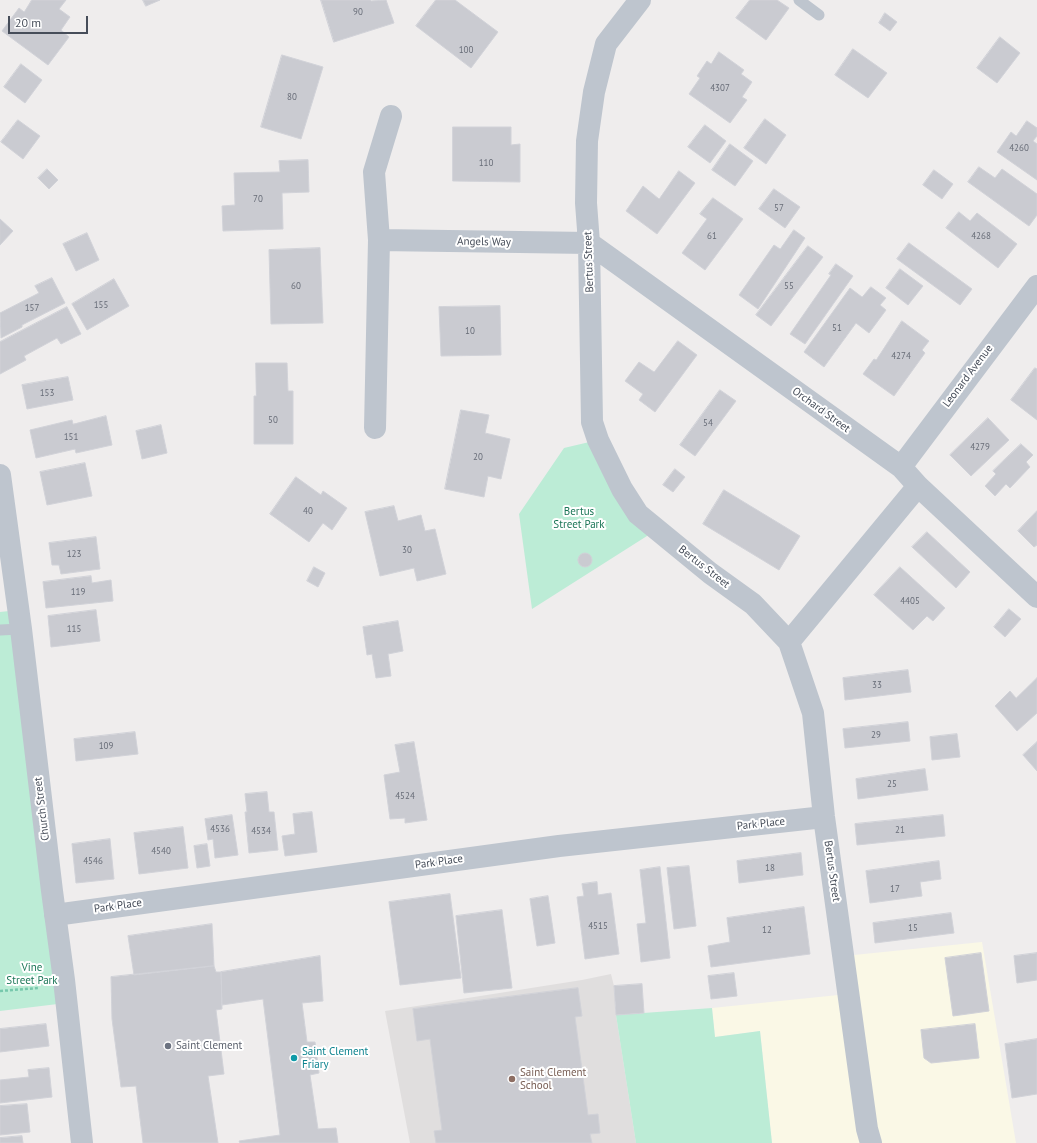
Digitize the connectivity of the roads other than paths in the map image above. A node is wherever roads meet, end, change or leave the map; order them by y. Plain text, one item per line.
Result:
1 (640, 0) edge
2 (799, 0) edge
3 (820, 15) dead end
4 (391, 116) dead end
5 (379, 240) junction
6 (589, 243) junction
7 (1037, 286) edge
8 (375, 428) dead end
9 (901, 467) junction
10 (0, 475) edge
11 (918, 486) junction
12 (1037, 597) edge
13 (11, 629) edge
14 (789, 642) junction
15 (824, 816) junction
16 (55, 915) junction
17 (82, 1143) edge
18 (871, 1143) edge

1 - 6 street, Bertus Street
2 - 3 lane
4 - 5 street
5 - 6 street, Angels Way
5 - 8 street
6 - 9 street, Orchard Street
6 - 14 street, Bertus Street
7 - 9 street, Leonard Avenue
9 - 11 street, Orchard Street
10 - 13 street, Church Street
11 - 12 street, Orchard Street
11 - 14 street
13 - 16 street, Church Street
14 - 15 street, Bertus Street
15 - 16 street, Park Place
15 - 18 street, Bertus Street
16 - 17 street, Church Street

